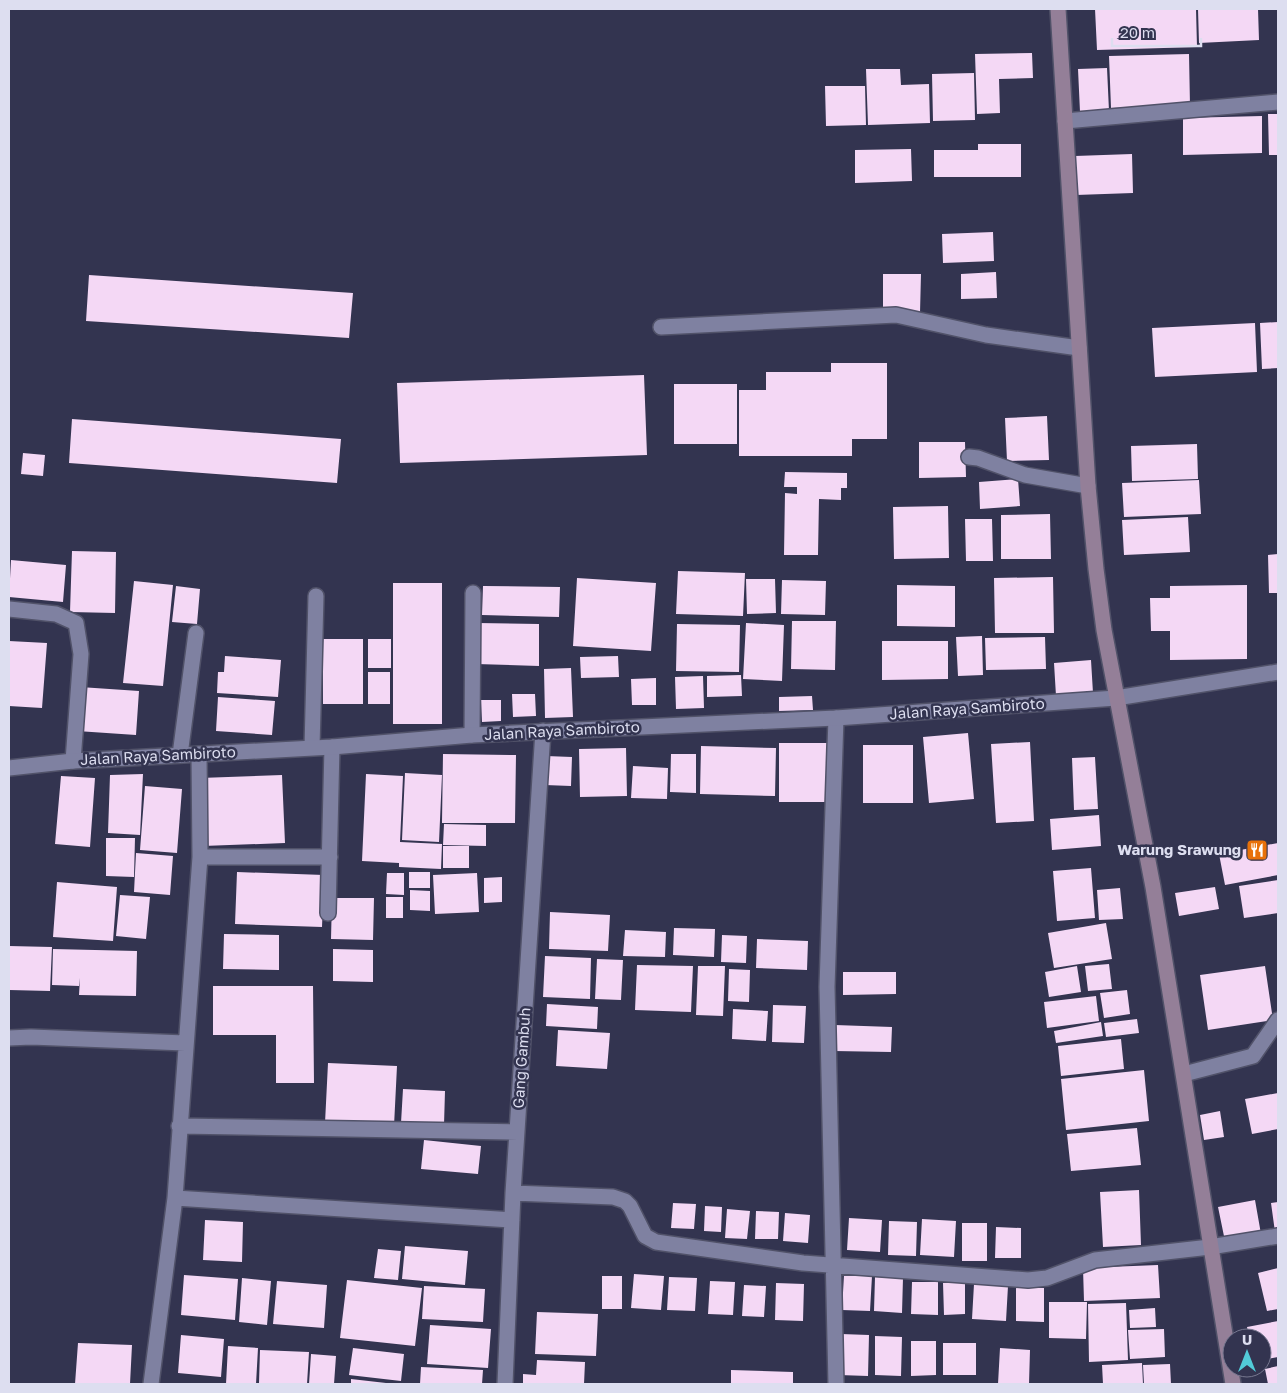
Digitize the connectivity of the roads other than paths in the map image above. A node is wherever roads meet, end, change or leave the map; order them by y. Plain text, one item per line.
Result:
1 (1058, 9) edge
2 (1278, 102) edge
3 (1065, 121) junction
4 (661, 327) dead end
5 (1079, 348) junction
6 (969, 457) dead end
7 (1088, 486) junction
8 (472, 593) dead end
9 (316, 596) dead end
10 (9, 609) edge
11 (196, 634) dead end
12 (1278, 672) edge
13 (1116, 698) junction
14 (836, 718) junction
15 (543, 731) junction
16 (472, 735) junction
17 (312, 747) junction
18 (332, 747) junction
19 (199, 754) junction
20 (180, 755) junction
21 (72, 761) junction
22 (9, 768) edge
23 (200, 857) junction
24 (330, 857) junction
25 (328, 913) dead end
26 (1278, 1020) edge
27 (9, 1038) edge
28 (185, 1043) junction
29 (1184, 1074) junction
30 (180, 1126) junction
31 (518, 1132) junction
32 (513, 1193) junction
33 (175, 1198) junction
34 (512, 1220) junction
35 (1278, 1236) edge
36 (1210, 1247) junction
37 (833, 1266) junction
38 (151, 1384) edge
39 (505, 1384) edge
40 (836, 1384) edge
41 (1233, 1384) edge

1 - 3 main road
2 - 3 street
3 - 5 main road
4 - 5 street
5 - 7 main road
6 - 7 street
7 - 13 main road
8 - 16 street
9 - 17 street
10 - 21 street
11 - 20 street
12 - 13 street, Jalan Raya Sambiroto
13 - 14 street, Jalan Raya Sambiroto
13 - 29 main road
14 - 15 street, Jalan Raya Sambiroto
14 - 37 street
15 - 16 street, Jalan Raya Sambiroto
15 - 31 street, Gang Gambuh
16 - 18 street, Jalan Raya Sambiroto
17 - 18 street, Jalan Raya Sambiroto
17 - 19 street, Jalan Raya Sambiroto
18 - 24 street
19 - 20 street, Jalan Raya Sambiroto
19 - 23 street
20 - 21 street, Jalan Raya Sambiroto
21 - 22 street, Jalan Raya Sambiroto
23 - 24 street
23 - 28 street
24 - 25 street
26 - 29 street
27 - 28 street
28 - 30 street
29 - 36 main road
30 - 31 street
30 - 33 street
31 - 32 street, Gang Gambuh
32 - 34 street, Gang Gambuh
32 - 37 street
33 - 34 street
33 - 38 street
34 - 39 street, Gang Gambuh
35 - 36 street
36 - 37 street
36 - 41 main road
37 - 40 street

